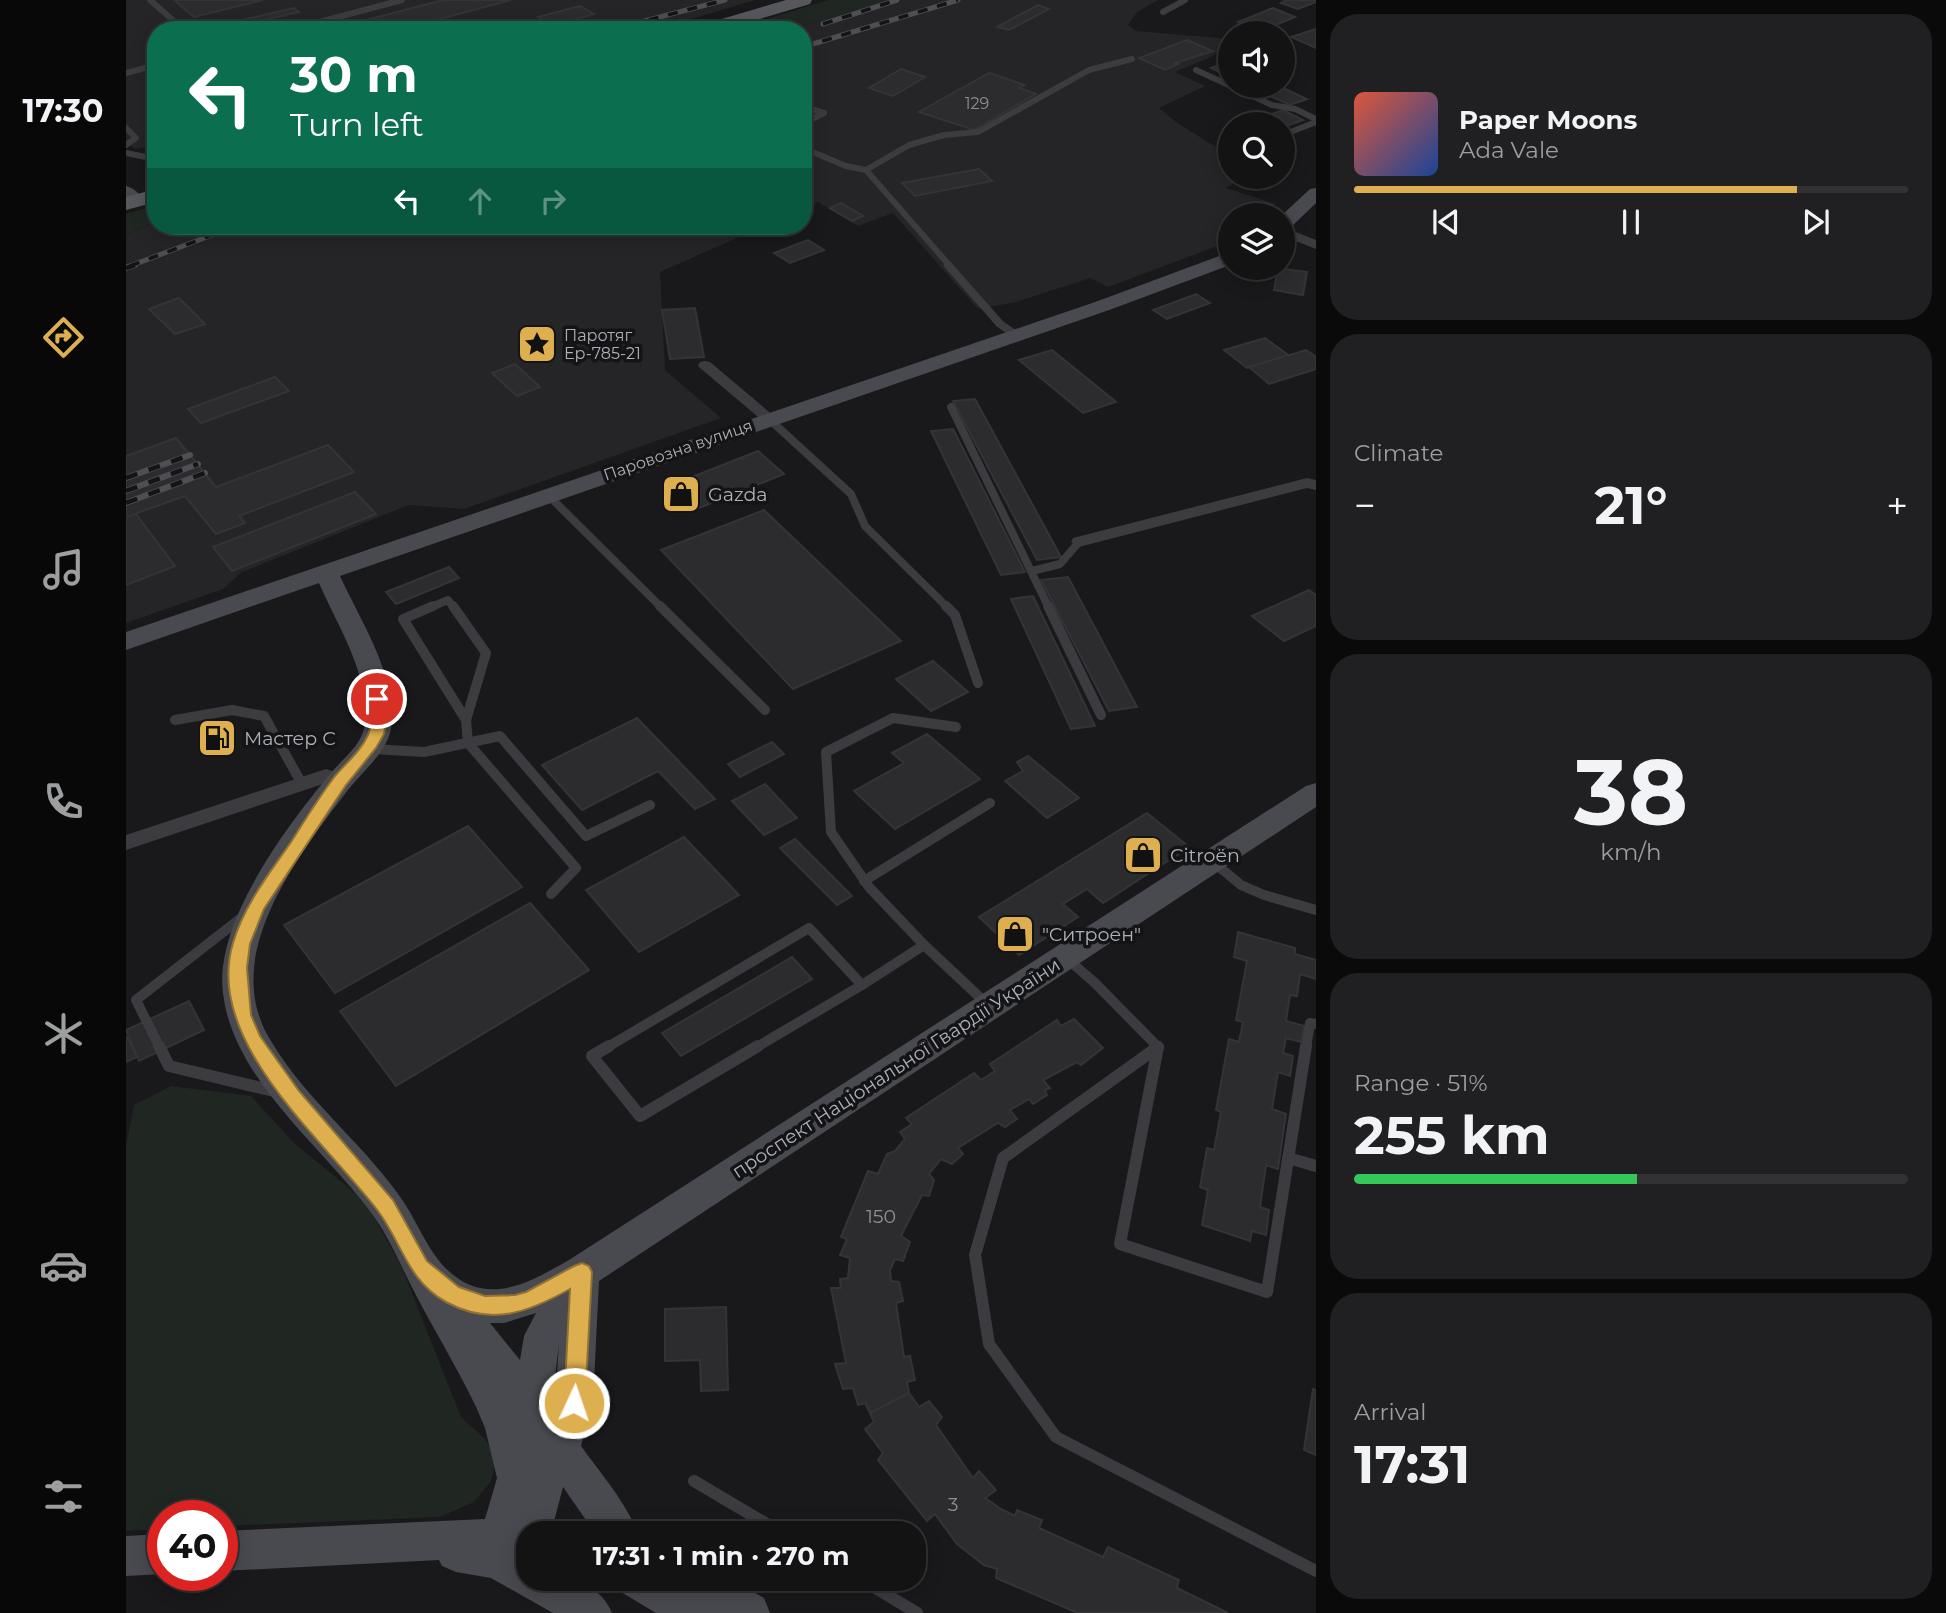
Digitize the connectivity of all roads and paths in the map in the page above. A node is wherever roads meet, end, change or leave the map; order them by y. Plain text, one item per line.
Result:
1 (150, 0) edge
2 (402, 0) edge
3 (804, 0) edge
4 (1185, 0) edge
5 (1163, 12) dead end
6 (174, 21) edge
7 (323, 21) edge
8 (734, 21) edge
9 (1132, 59) dead end
10 (147, 67) edge
11 (1196, 70) dead end
12 (126, 73) edge
13 (812, 109) edge
14 (812, 119) edge
15 (1316, 120) edge
16 (126, 128) edge
17 (1295, 130) edge
18 (126, 145) edge
19 (812, 152) edge
20 (126, 153) edge
21 (147, 157) edge
22 (866, 170) junction
23 (1316, 193) edge
24 (1295, 213) edge
25 (1295, 236) edge
26 (1316, 245) edge
27 (1218, 262) edge
28 (1016, 335) junction
29 (705, 365) dead end
30 (951, 407) dead end
31 (769, 419) junction
32 (1316, 485) edge
33 (548, 495) junction
34 (1079, 542) joint
35 (1032, 572) junction
36 (327, 573) junction
37 (126, 641) edge
38 (978, 683) dead end
39 (765, 710) dead end
40 (1101, 715) dead end
41 (175, 720) dead end
42 (466, 720) junction
43 (956, 727) dead end
44 (468, 743) junction
45 (368, 748) junction
46 (340, 781) junction
47 (302, 784) junction
48 (1316, 793) edge
49 (990, 803) dead end
50 (650, 805) dead end
51 (126, 843) edge
52 (1212, 861) junction
53 (864, 881) junction
54 (551, 894) dead end
55 (256, 906) junction
56 (1316, 910) edge
57 (924, 945) junction
58 (1065, 957) junction
59 (862, 985) junction
60 (990, 1007) junction
61 (1316, 1024) edge
62 (1158, 1047) junction
63 (292, 1096) junction
64 (1288, 1158) junction
65 (1316, 1166) edge
66 (420, 1267) junction
67 (582, 1272) junction
68 (574, 1403) junction
69 (533, 1404) junction
70 (560, 1451) junction
71 (694, 1481) dead end
72 (530, 1482) junction
73 (592, 1493) junction
74 (531, 1521) edge
75 (610, 1521) edge
76 (762, 1521) edge
77 (391, 1541) junction
78 (238, 1550) edge
79 (516, 1554) edge
80 (147, 1555) edge
81 (126, 1556) edge
82 (516, 1557) edge
83 (1316, 1571) edge
84 (568, 1591) edge
85 (658, 1591) edge
86 (711, 1591) edge
87 (881, 1591) edge
88 (591, 1613) edge
89 (696, 1613) edge
90 (749, 1613) edge
91 (917, 1613) edge

1 - 6 lane
2 - 7 lane
3 - 8 main road
4 - 5 lane
9 - 22 lane
10 - 12 lane
11 - 15 lane
13 - 14 lane
15 - 17 lane
16 - 18 lane
19 - 22 lane
20 - 21 lane
22 - 28 lane
23 - 24 street
25 - 26 street
27 - 28 street, Паровозна вулиця
28 - 31 street, Паровозна вулиця
29 - 31 street
30 - 35 lane
31 - 33 street, Паровозна вулиця
31 - 38 lane
32 - 34 street
33 - 36 street, Паровозна вулиця
33 - 39 lane
34 - 35 lane
35 - 40 lane
36 - 37 street, Паровозна вулиця
36 - 45 street
41 - 47 lane
42 - 42 lane
42 - 44 lane
43 - 53 lane
44 - 45 lane
44 - 50 lane
44 - 54 lane
45 - 46 street
46 - 47 street
46 - 55 street
47 - 51 street
48 - 52 street, проспект Національної Гвардії України
49 - 53 lane
52 - 56 lane
52 - 58 street, проспект Національної Гвардії України
53 - 57 lane
55 - 63 street
55 - 63 lane
57 - 59 lane
57 - 60 lane
58 - 60 street, проспект Національної Гвардії України
58 - 62 lane
59 - 59 lane
60 - 67 street, проспект Національної Гвардії України
61 - 64 lane
62 - 64 lane
62 - 83 lane
63 - 66 street
64 - 65 lane
66 - 67 street, проспект Національної Гвардії України
66 - 69 street
66 - 72 street
67 - 68 street
67 - 69 street
68 - 70 street
68 - 73 street
69 - 70 street
69 - 72 street
70 - 72 street
70 - 73 street
71 - 76 lane
72 - 74 street
73 - 75 street
77 - 78 street
77 - 79 street
77 - 82 street
80 - 81 street
84 - 88 street
85 - 89 street
86 - 90 street
87 - 91 lane

